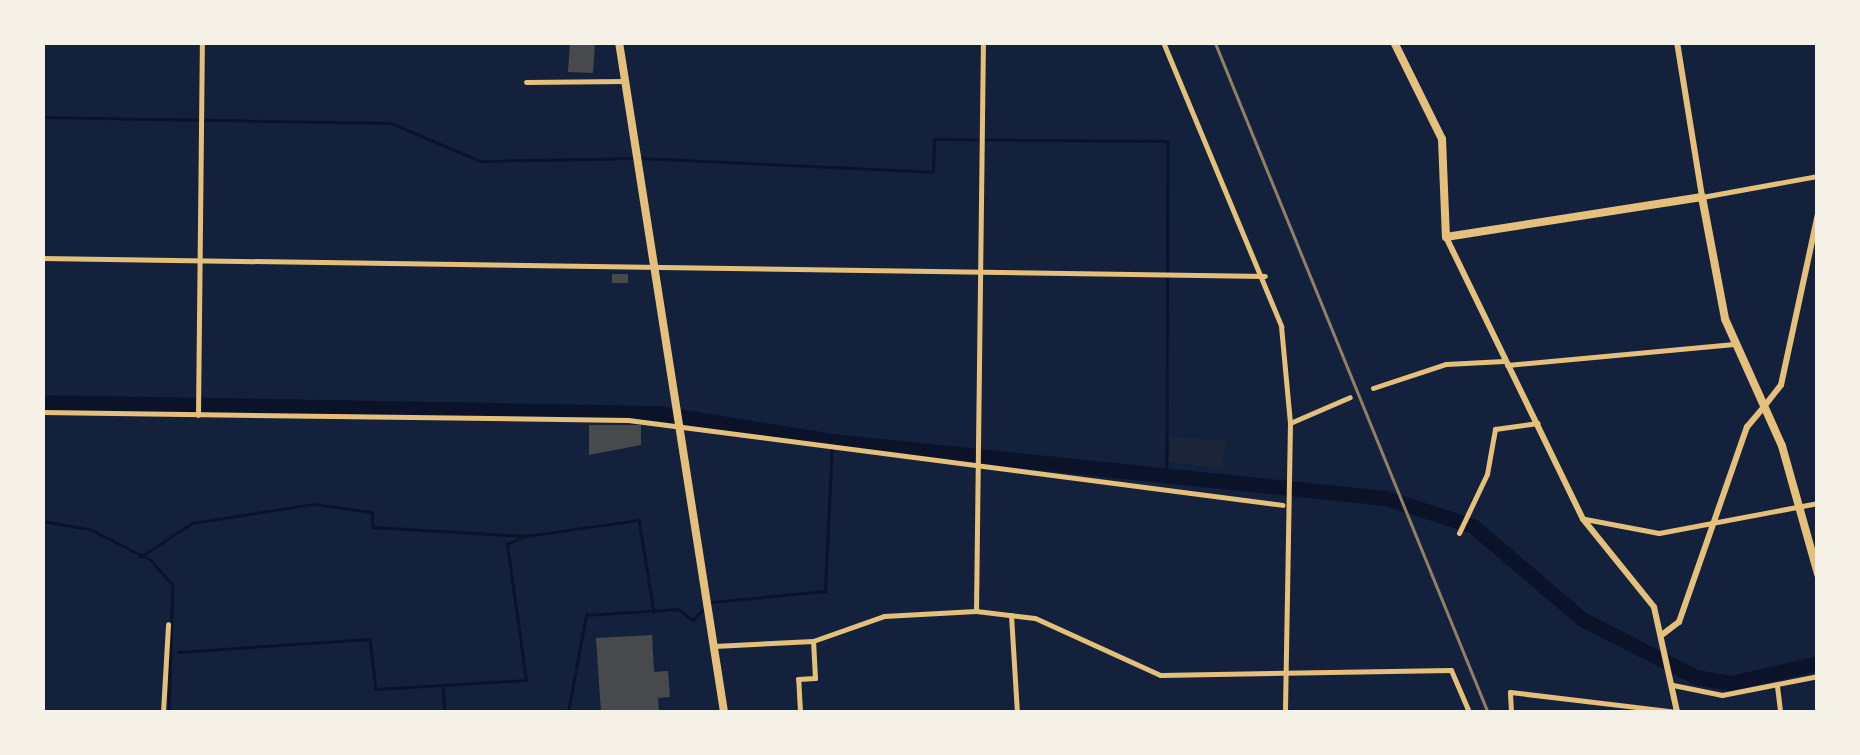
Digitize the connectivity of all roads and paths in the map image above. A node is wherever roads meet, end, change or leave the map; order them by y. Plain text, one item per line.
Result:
1 (202, 42) edge
2 (619, 42) edge
3 (983, 42) edge
4 (1163, 42) edge
5 (1394, 42) edge
6 (1677, 42) edge
7 (625, 81) junction
8 (526, 82) dead end
9 (1818, 176) edge
10 (1702, 197) junction
11 (1818, 214) edge
12 (1446, 237) junction
13 (42, 258) edge
14 (198, 260) junction
15 (654, 268) junction
16 (982, 274) junction
17 (1265, 276) junction
18 (1734, 344) junction
19 (1506, 363) junction
20 (1373, 388) dead end
21 (1350, 397) dead end
22 (1763, 408) junction
23 (42, 412) edge
24 (198, 413) junction
25 (1290, 423) junction
26 (1538, 423) junction
27 (680, 428) junction
28 (979, 470) junction
29 (1818, 503) edge
30 (1283, 505) junction
31 (1802, 507) junction
32 (1584, 519) junction
33 (1716, 528) junction
34 (1459, 533) dead end
35 (1818, 574) edge
36 (976, 611) junction
37 (1011, 615) junction
38 (168, 624) dead end
39 (1662, 634) junction
40 (813, 641) junction
41 (714, 646) junction
42 (1284, 674) junction
43 (1818, 676) edge
44 (1672, 682) junction
45 (1777, 686) junction
46 (163, 712) edge
47 (724, 712) edge
48 (800, 712) edge
49 (1017, 712) edge
50 (1285, 712) edge
51 (1469, 712) edge
52 (1511, 712) edge
53 (1677, 712) edge
54 (1780, 712) edge

1 - 14 street
2 - 7 main road
3 - 16 street
4 - 17 street
5 - 12 main road
6 - 10 street
7 - 8 street
7 - 15 main road
9 - 10 street
10 - 12 main road
10 - 18 main road
11 - 22 street
12 - 19 street
13 - 14 street
14 - 15 street
14 - 24 street
15 - 16 street
15 - 27 main road
16 - 17 street
16 - 28 street
17 - 25 street
18 - 19 street
18 - 22 main road
19 - 20 street
19 - 26 street
21 - 25 street
22 - 31 main road
22 - 33 street
23 - 24 street
24 - 27 street
25 - 30 street
26 - 32 street
26 - 34 street
27 - 28 street
27 - 41 main road
28 - 30 street
28 - 36 street
29 - 31 street
30 - 42 street
31 - 33 street
31 - 35 main road
32 - 33 street
32 - 39 street
33 - 39 street
36 - 37 street
36 - 40 street
37 - 42 street
37 - 49 street
38 - 46 street
39 - 44 street
40 - 41 street
40 - 48 street
41 - 47 main road
42 - 50 street
42 - 51 street
43 - 45 street
44 - 45 street
44 - 53 street
45 - 54 street
52 - 53 street

